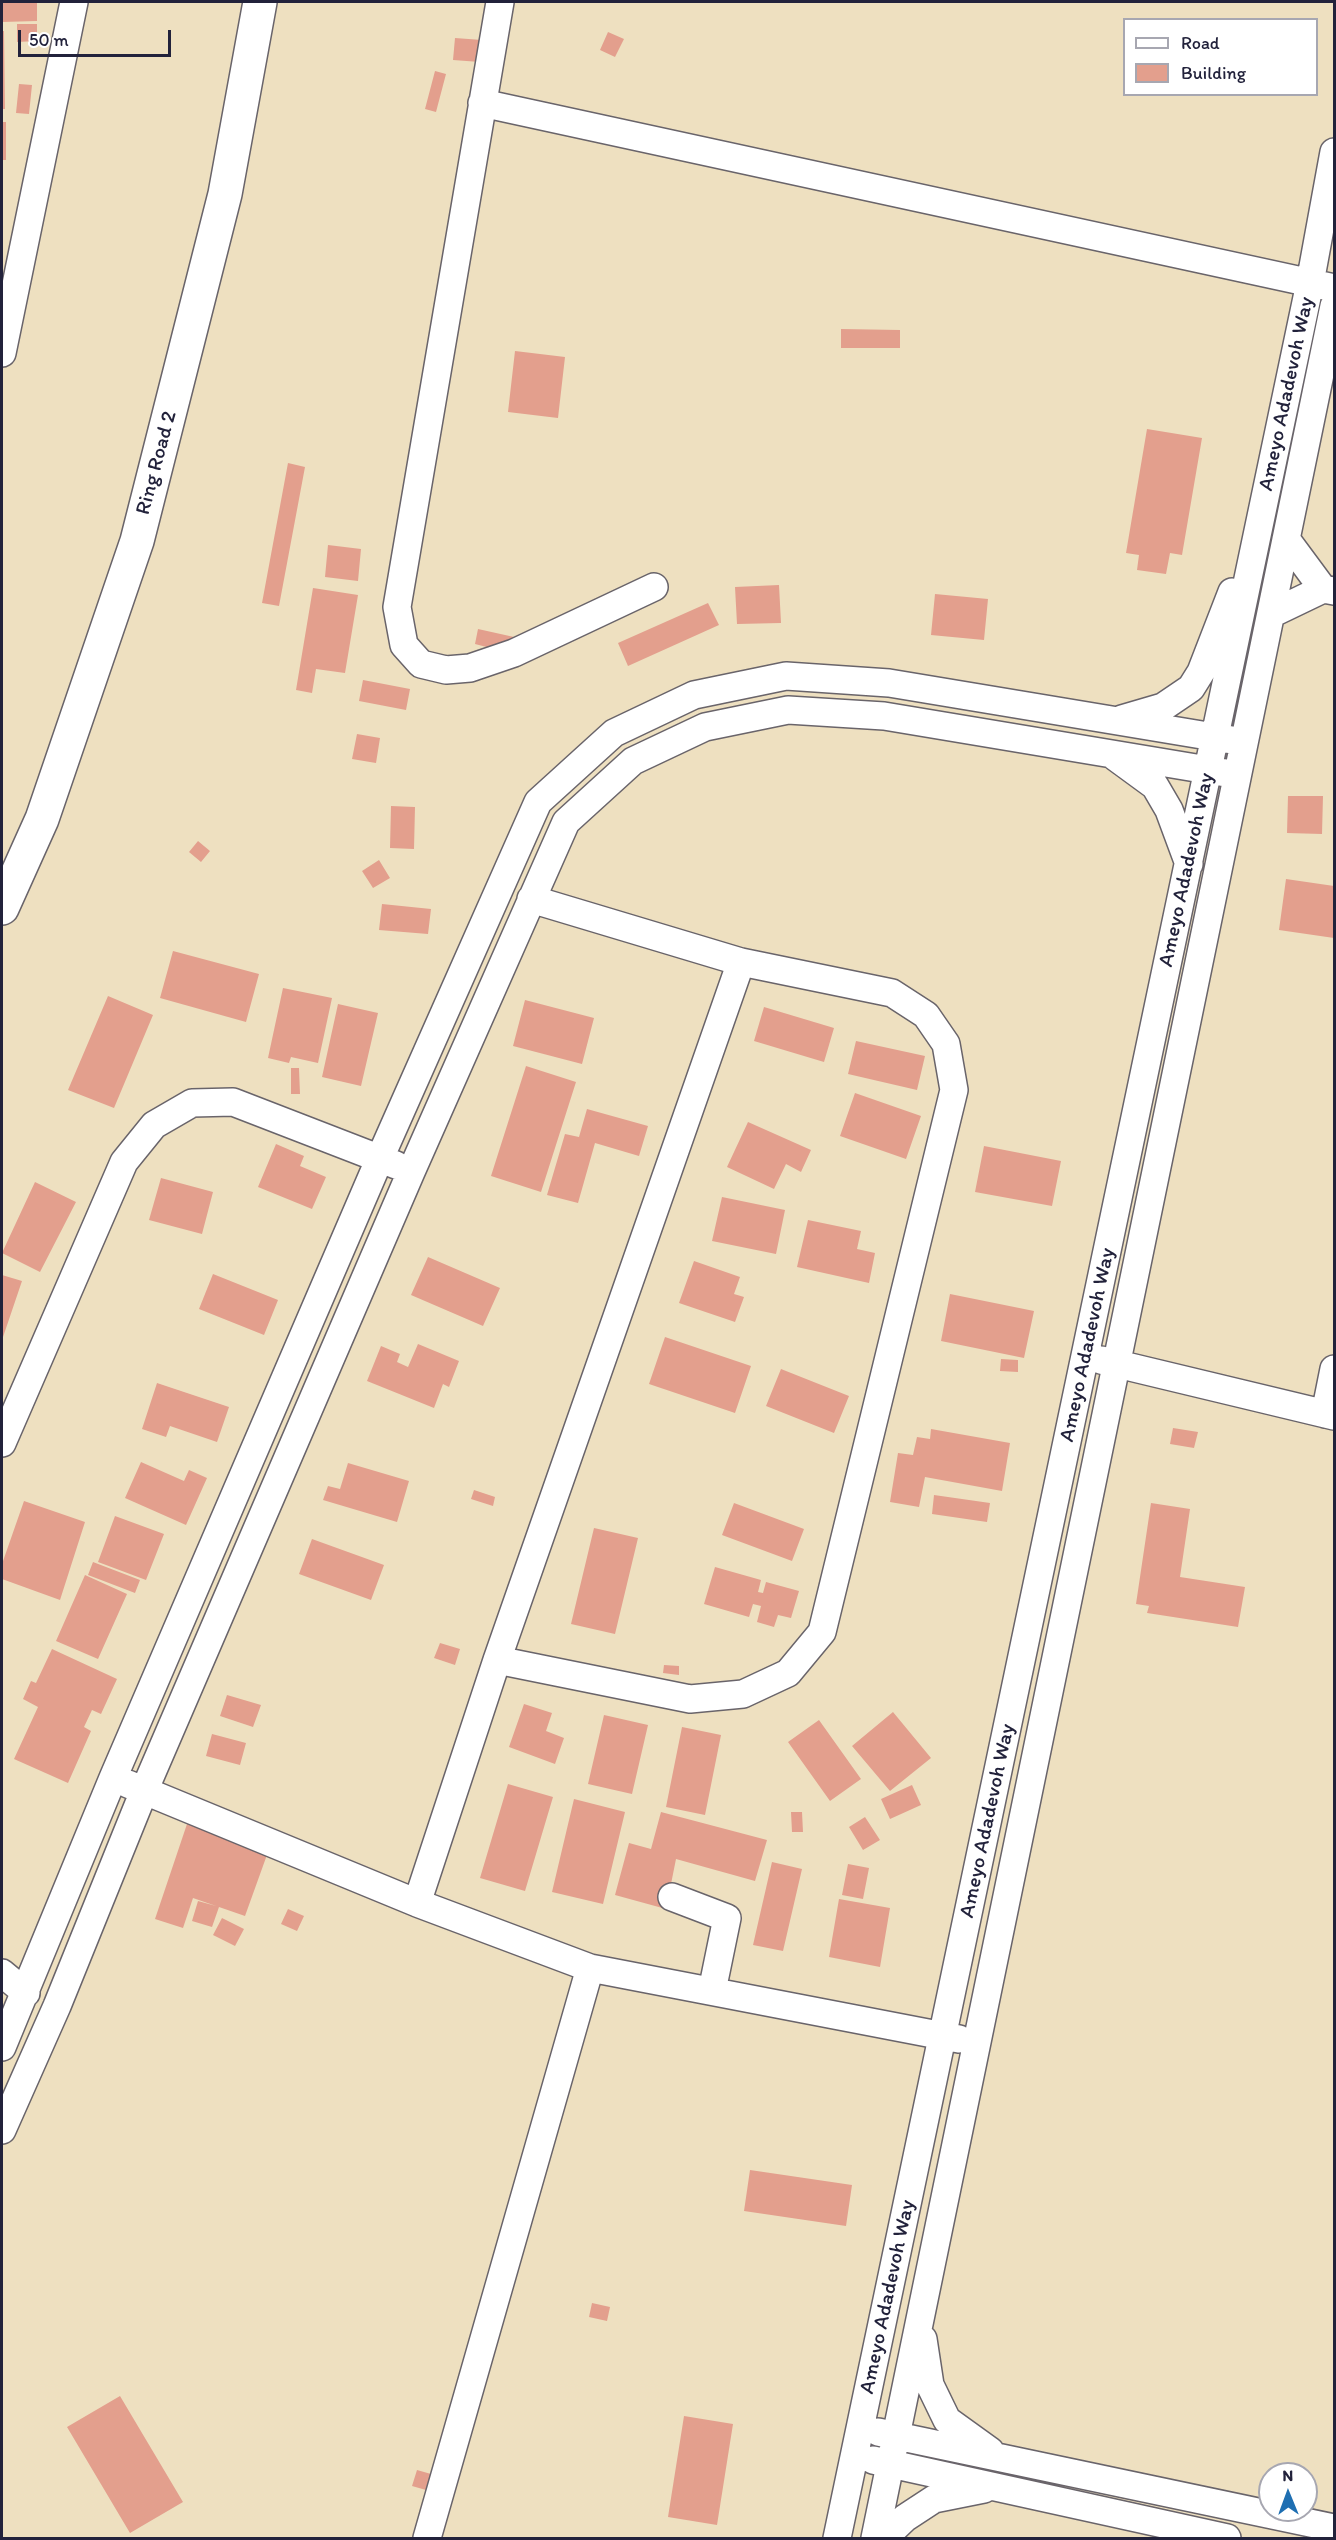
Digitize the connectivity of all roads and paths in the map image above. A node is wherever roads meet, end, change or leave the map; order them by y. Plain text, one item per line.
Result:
1 (74, 2) edge
2 (260, 2) edge
3 (500, 2) edge
4 (482, 103) junction
5 (1335, 152) edge
6 (1322, 285) edge
7 (1335, 306) edge
8 (2, 353) edge
9 (1261, 519) junction
10 (1286, 539) junction
11 (654, 587) dead end
12 (1329, 590) edge
13 (1271, 614) junction
14 (1116, 721) junction
15 (1215, 737) junction
16 (1245, 742) junction
17 (1111, 754) junction
18 (1208, 770) junction
19 (1238, 775) junction
20 (1189, 864) junction
21 (531, 899) junction
22 (2, 908) edge
23 (741, 962) junction
24 (380, 1158) junction
25 (411, 1172) junction
26 (1085, 1356) junction
27 (1117, 1364) junction
28 (1335, 1369) edge
29 (1330, 1415) edge
30 (2, 1443) edge
31 (497, 1660) junction
32 (113, 1778) junction
33 (144, 1791) junction
34 (672, 1897) dead end
35 (417, 1903) junction
36 (590, 1968) junction
37 (2, 1973) edge
38 (712, 1991) junction
39 (26, 1993) junction
40 (943, 2036) junction
41 (977, 2042) junction
42 (2, 2047) edge
43 (2, 2130) edge
44 (920, 2321) junction
45 (861, 2428) junction
46 (896, 2435) junction
47 (855, 2456) junction
48 (999, 2457) junction
49 (890, 2464) junction
50 (994, 2487) junction
51 (1335, 2528) edge
52 (426, 2538) edge
53 (837, 2538) edge
54 (875, 2538) edge
55 (884, 2538) edge
56 (1227, 2538) edge

1 - 8 street
2 - 22 main road, Ring Road 2
3 - 4 street
4 - 6 street
4 - 11 street
5 - 6 street, Ameyo Adadevoh Way
6 - 9 street, Ameyo Adadevoh Way
7 - 10 street, Ameyo Adadevoh Way
9 - 14 street
9 - 15 street, Ameyo Adadevoh Way
10 - 12 street
10 - 13 street, Ameyo Adadevoh Way
12 - 13 street
13 - 16 street, Ameyo Adadevoh Way
14 - 15 street
14 - 24 street
15 - 16 street
15 - 18 street, Ameyo Adadevoh Way
16 - 19 street, Ameyo Adadevoh Way
17 - 18 street
17 - 20 street
17 - 21 street
18 - 19 street
18 - 20 street, Ameyo Adadevoh Way
19 - 27 street, Ameyo Adadevoh Way
20 - 26 street, Ameyo Adadevoh Way
21 - 23 street
21 - 25 street
23 - 31 street
23 - 31 street
24 - 25 street
24 - 30 street
24 - 32 street
25 - 33 street
26 - 27 street
26 - 40 street, Ameyo Adadevoh Way
27 - 29 street
27 - 41 street, Ameyo Adadevoh Way
28 - 29 street
31 - 35 street
32 - 33 street
32 - 39 street
33 - 35 street
33 - 43 street
34 - 38 street
35 - 36 street
36 - 38 street
36 - 52 street
37 - 39 street
38 - 40 street
39 - 42 street
40 - 41 street
40 - 45 street, Ameyo Adadevoh Way
41 - 44 street, Ameyo Adadevoh Way
44 - 46 street, Ameyo Adadevoh Way
44 - 48 street
45 - 46 street
45 - 47 street, Ameyo Adadevoh Way
46 - 48 street
46 - 49 street, Ameyo Adadevoh Way
47 - 49 street
47 - 53 street, Ameyo Adadevoh Way
48 - 51 street
49 - 50 street
49 - 54 street, Ameyo Adadevoh Way
50 - 55 street
50 - 56 street

